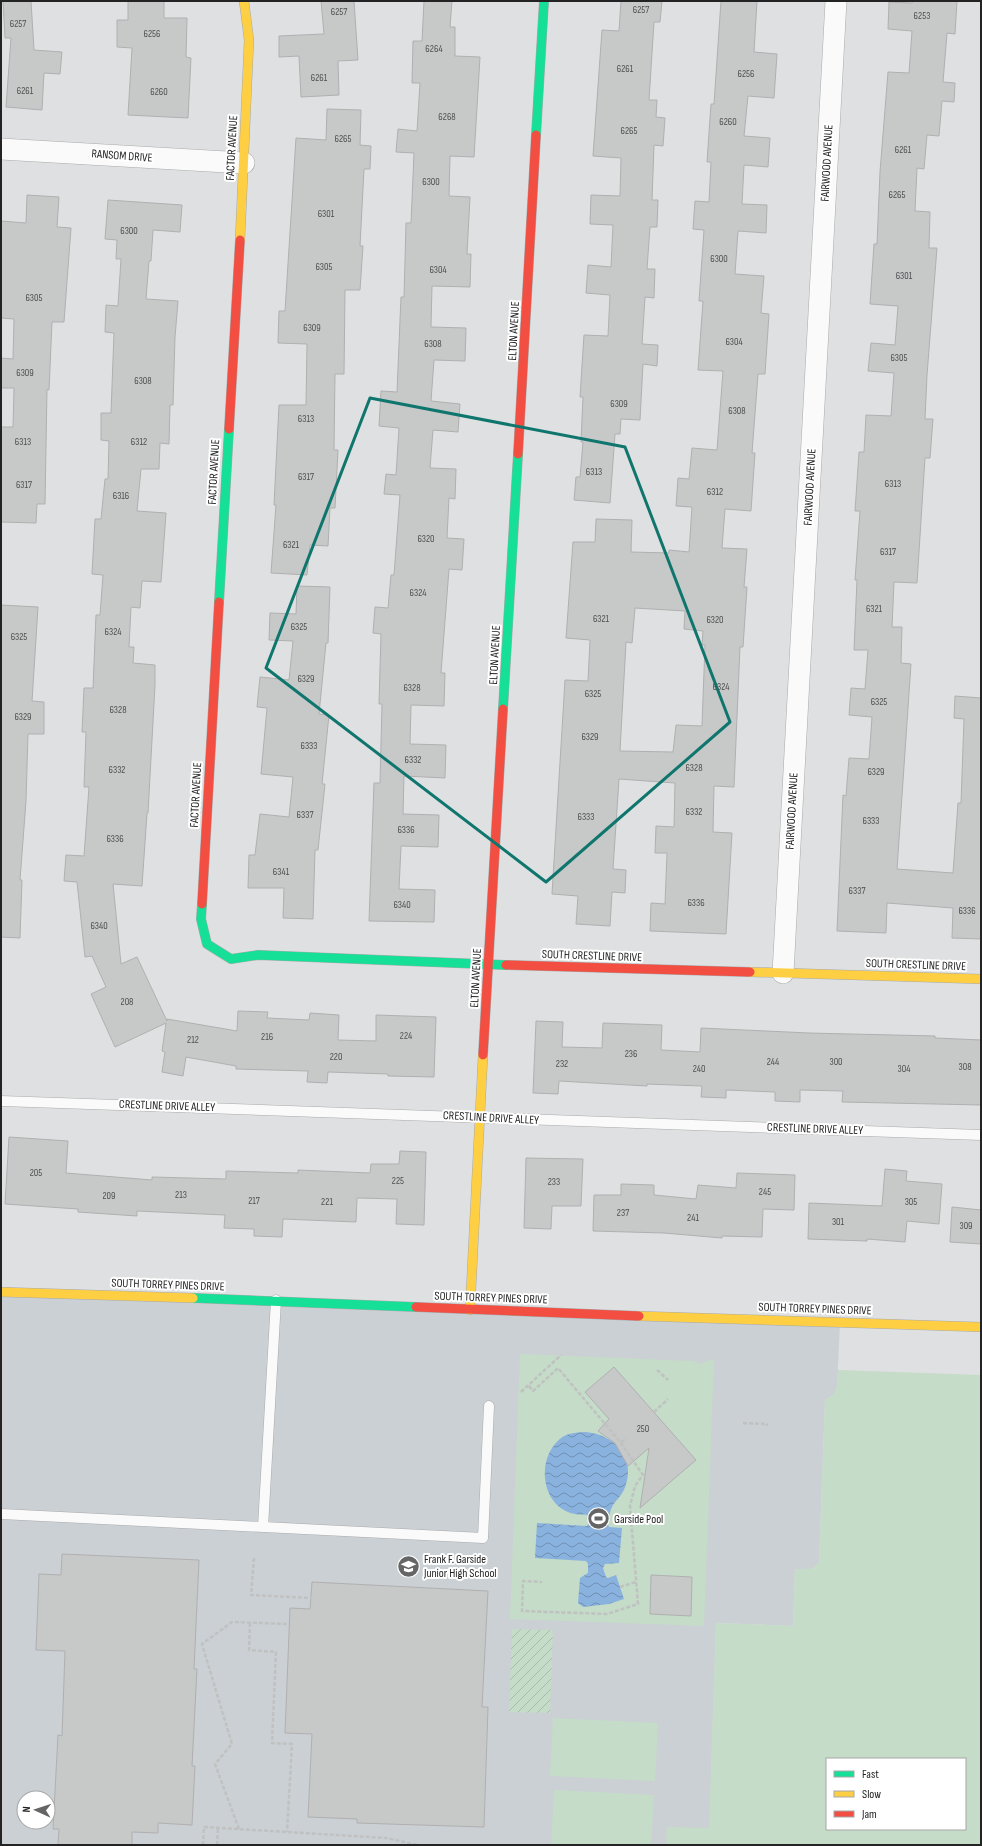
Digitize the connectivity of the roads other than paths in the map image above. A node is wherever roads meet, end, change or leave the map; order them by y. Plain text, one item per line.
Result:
1 (244, 1) edge
2 (544, 1) edge
3 (836, 1) edge
4 (1, 148) edge
5 (244, 163) junction
6 (207, 944) joint
7 (488, 965) junction
8 (783, 973) junction
9 (981, 979) edge
10 (1, 1101) edge
11 (480, 1118) junction
12 (981, 1135) edge
13 (1, 1292) edge
14 (276, 1300) junction
15 (470, 1310) junction
16 (981, 1327) edge
17 (489, 1406) dead end
18 (1, 1514) edge
19 (263, 1527) junction

1 - 5 street, FACTOR AVENUE
2 - 7 street, ELTON AVENUE
3 - 8 street, FAIRWOOD AVENUE
4 - 5 street, RANSOM DRIVE
5 - 6 street, FACTOR AVENUE
6 - 7 street, SOUTH CRESTLINE DRIVE
7 - 8 street, SOUTH CRESTLINE DRIVE
7 - 11 street, ELTON AVENUE
8 - 9 street, SOUTH CRESTLINE DRIVE
10 - 11 lane, CRESTLINE DRIVE ALLEY
11 - 12 lane, CRESTLINE DRIVE ALLEY
11 - 15 street, ELTON AVENUE
13 - 14 street, SOUTH TORREY PINES DRIVE
14 - 15 street, SOUTH TORREY PINES DRIVE
14 - 19 lane
15 - 16 street, SOUTH TORREY PINES DRIVE
17 - 19 lane
18 - 19 lane

